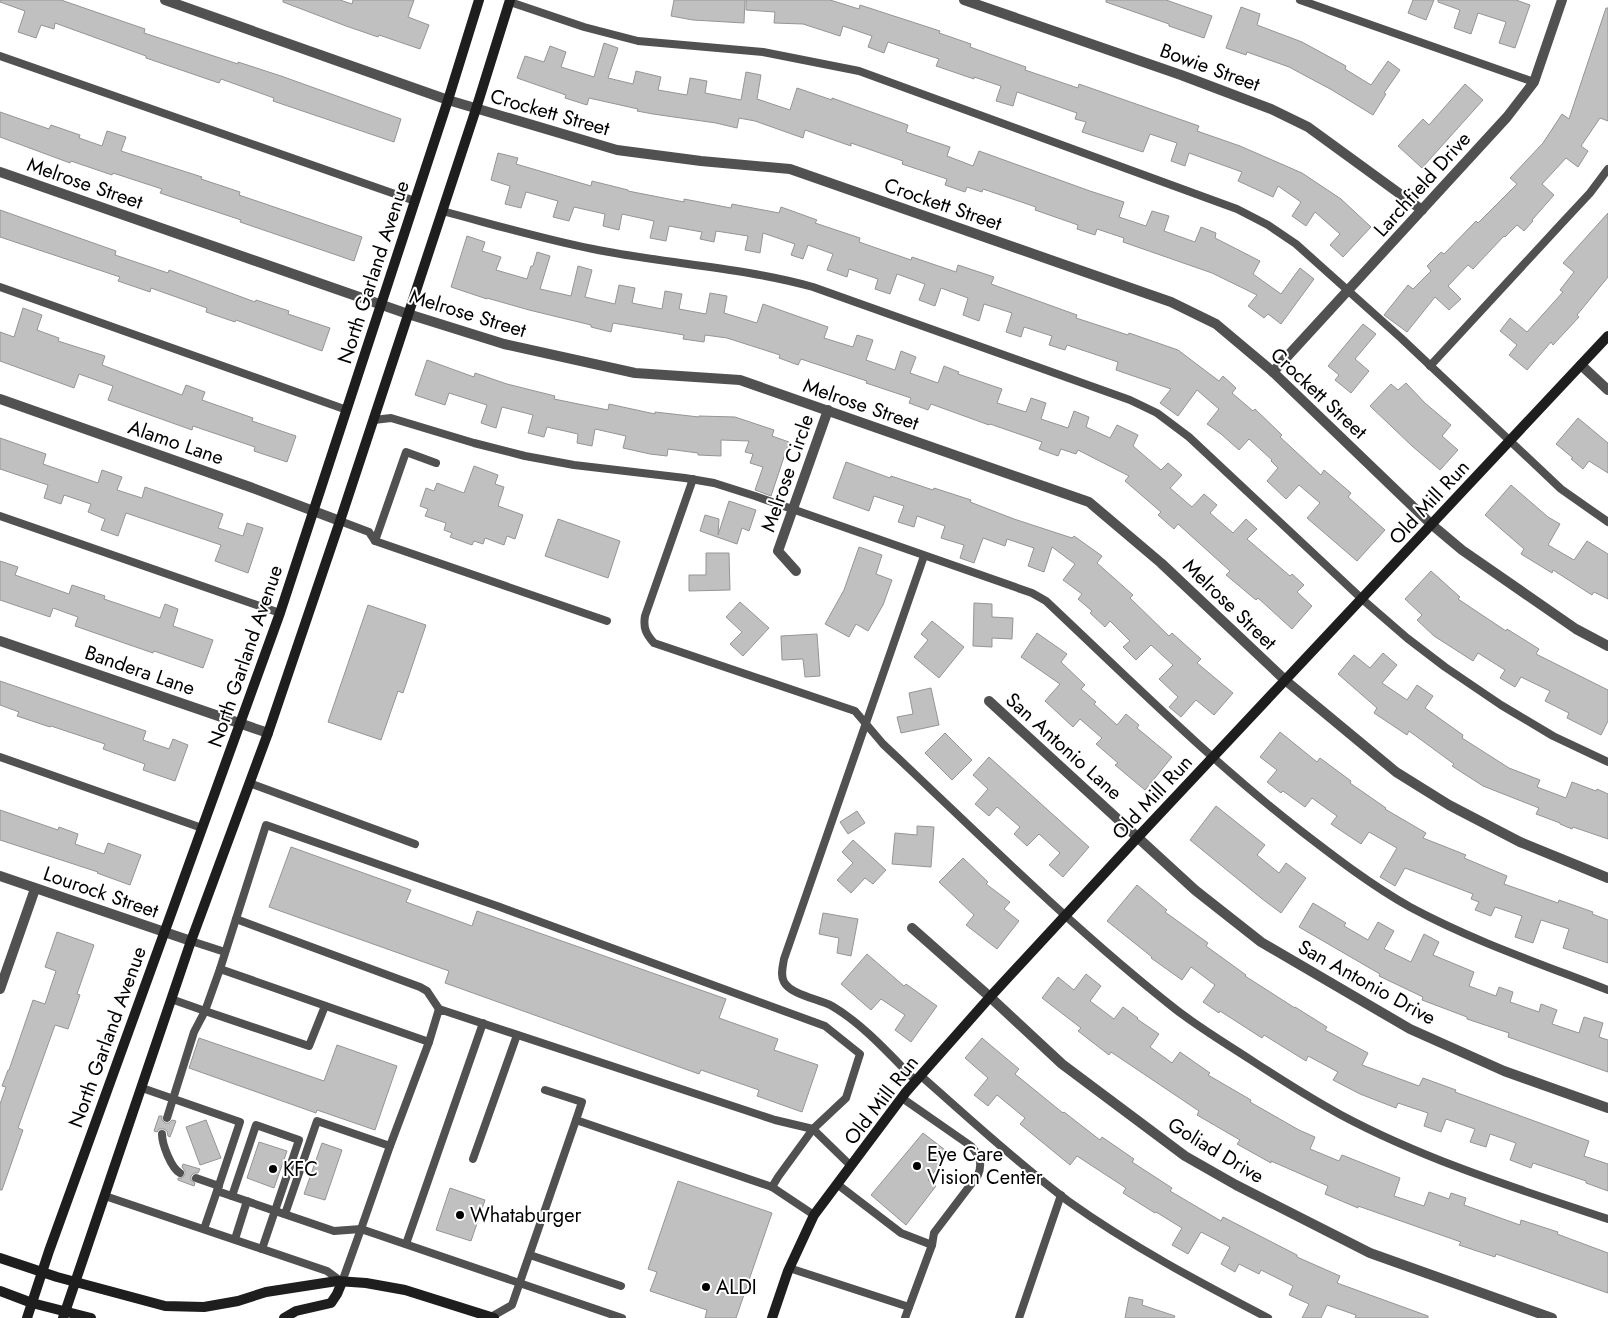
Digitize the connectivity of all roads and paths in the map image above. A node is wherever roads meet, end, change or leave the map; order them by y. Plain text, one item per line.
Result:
1 (165, 0) edge
2 (479, 0) edge
3 (964, 0) edge
4 (1300, 0) edge
5 (1562, 0) edge
6 (510, 1) edge
7 (0, 56) edge
8 (1534, 82) junction
9 (448, 100) junction
10 (476, 109) junction
11 (1608, 169) edge
12 (0, 172) edge
13 (414, 201) junction
14 (1422, 210) junction
15 (442, 211) junction
16 (0, 287) edge
17 (1348, 290) junction
18 (381, 304) junction
19 (408, 314) junction
20 (1608, 336) edge
21 (1581, 365) junction
22 (1430, 366) junction
23 (1273, 372) junction
24 (1608, 390) edge
25 (0, 399) edge
26 (347, 410) junction
27 (828, 410) junction
28 (374, 420) junction
29 (1509, 441) junction
30 (436, 463) dead end
31 (693, 479) junction
32 (793, 510) junction
33 (313, 511) junction
34 (0, 516) edge
35 (340, 521) junction
36 (1608, 522) edge
37 (1431, 524) junction
38 (375, 541) junction
39 (924, 556) junction
40 (796, 571) dead end
41 (1362, 599) junction
42 (280, 614) junction
43 (607, 621) dead end
44 (0, 641) edge
45 (1608, 646) edge
46 (1285, 680) junction
47 (989, 701) dead end
48 (240, 723) junction
49 (866, 723) junction
50 (268, 733) junction
51 (0, 757) edge
52 (1212, 757) junction
53 (1608, 762) edge
54 (249, 783) junction
55 (202, 828) junction
56 (1137, 838) junction
57 (416, 844) dead end
58 (0, 876) edge
59 (1608, 878) edge
60 (35, 889) junction
61 (1065, 915) junction
62 (236, 919) junction
63 (912, 928) dead end
64 (164, 932) junction
65 (191, 941) junction
66 (226, 952) junction
67 (220, 969) junction
68 (0, 989) edge
69 (1608, 990) edge
70 (990, 997) junction
71 (171, 999) junction
72 (325, 1006) junction
73 (439, 1009) junction
74 (205, 1010) junction
75 (483, 1023) junction
76 (517, 1035) junction
77 (429, 1042) junction
78 (918, 1078) junction
79 (142, 1088) junction
80 (545, 1090) dead end
81 (173, 1098) junction
82 (902, 1098) junction
83 (1608, 1108) edge
84 (167, 1118) dead end
85 (576, 1120) junction
86 (813, 1129) junction
87 (162, 1134) dead end
88 (390, 1146) junction
89 (473, 1159) dead end
90 (851, 1166) junction
91 (180, 1172) dead end
92 (196, 1178) dead end
93 (838, 1184) junction
94 (218, 1188) junction
95 (772, 1188) junction
96 (1061, 1195) junction
97 (105, 1196) junction
98 (232, 1196) junction
99 (248, 1202) junction
100 (275, 1211) junction
101 (285, 1214) junction
102 (814, 1215) junction
103 (1608, 1219) edge
104 (204, 1229) junction
105 (360, 1229) junction
106 (235, 1239) junction
107 (406, 1244) junction
108 (932, 1245) junction
109 (262, 1249) junction
110 (530, 1255) junction
111 (0, 1258) edge
112 (789, 1268) junction
113 (42, 1271) junction
114 (76, 1282) junction
115 (342, 1282) junction
116 (520, 1283) junction
117 (621, 1286) dead end
118 (0, 1291) edge
119 (32, 1302) junction
120 (909, 1307) junction
121 (64, 1315) edge
122 (611, 1316) edge
123 (27, 1318) edge
124 (91, 1318) edge
125 (284, 1318) edge
126 (492, 1318) edge
127 (622, 1318) edge
128 (772, 1318) edge
129 (906, 1318) edge
130 (1019, 1318) edge
131 (1268, 1318) edge
132 (1552, 1318) edge

1 - 9 street, Crockett Street
2 - 9 main road, North Garland Avenue
3 - 14 street, Bowie Street
4 - 8 lane
5 - 8 street, Larchfield Drive
6 - 10 main road
6 - 17 lane
7 - 13 lane
8 - 14 street, Larchfield Drive
9 - 10 street, Crockett Street
9 - 13 main road, North Garland Avenue
10 - 15 main road
10 - 23 street, Crockett Street
11 - 22 lane
12 - 18 street, Melrose Street
13 - 18 main road, North Garland Avenue
14 - 17 street, Larchfield Drive
15 - 19 main road
15 - 41 lane
16 - 26 lane
17 - 22 lane
17 - 23 street, Larchfield Drive
18 - 19 street, Melrose Street
18 - 26 main road, North Garland Avenue
19 - 27 street, Melrose Street
19 - 28 main road
20 - 21 main road, Old Mill Run
21 - 24 street
21 - 29 main road, Old Mill Run
22 - 29 lane
23 - 37 street, Crockett Street
25 - 33 street, Alamo Lane
26 - 33 main road, North Garland Avenue
27 - 32 street, Melrose Circle
27 - 46 street, Melrose Street
28 - 31 lane
28 - 35 main road
29 - 36 lane
29 - 37 main road, Old Mill Run
30 - 38 lane
31 - 32 lane
31 - 49 lane
32 - 39 lane
32 - 40 street, Melrose Circle
33 - 35 street, Alamo Lane
33 - 42 main road, North Garland Avenue
34 - 42 lane
35 - 38 lane
35 - 50 main road
37 - 41 main road, Old Mill Run
37 - 45 street, Crockett Street
38 - 43 lane
39 - 49 lane
39 - 52 lane
41 - 46 main road, Old Mill Run
41 - 53 lane
42 - 48 main road, North Garland Avenue
44 - 48 street, Bandera Lane
46 - 52 main road, Old Mill Run
46 - 59 street, Melrose Street
47 - 56 street, San Antonio Lane
48 - 50 street, Bandera Lane
48 - 55 main road, North Garland Avenue
49 - 61 lane
49 - 78 lane
50 - 54 main road
51 - 55 lane
52 - 56 main road, Old Mill Run
52 - 69 lane
54 - 57 lane
54 - 65 main road
55 - 64 main road, North Garland Avenue
56 - 61 main road, Old Mill Run
56 - 83 street, San Antonio Drive
58 - 60 street, Lourock Street
60 - 64 street, Lourock Street
60 - 68 street
61 - 70 main road, Old Mill Run
61 - 103 lane
62 - 66 lane
62 - 73 lane
62 - 86 lane
63 - 70 street, Goliad Drive
64 - 65 street, Lourock Street
64 - 113 main road, North Garland Avenue
65 - 66 lane
65 - 71 main road
66 - 67 lane
67 - 72 lane
67 - 74 lane
70 - 78 main road, Old Mill Run
70 - 132 street, Goliad Drive
71 - 74 lane
71 - 79 main road
72 - 74 lane
72 - 77 lane
73 - 75 lane
73 - 77 lane
74 - 81 lane
75 - 76 lane
75 - 107 lane
76 - 86 lane
76 - 89 lane
77 - 88 lane
78 - 82 main road, Old Mill Run
78 - 96 lane
79 - 81 lane
79 - 97 main road
80 - 85 lane
81 - 84 lane
81 - 94 lane
82 - 90 main road, Old Mill Run
82 - 108 lane
85 - 95 lane
85 - 110 lane
86 - 90 lane
86 - 95 lane
87 - 91 lane
88 - 101 lane
88 - 105 lane
90 - 93 main road, Old Mill Run
92 - 94 lane
93 - 102 main road, Old Mill Run
93 - 108 lane
94 - 98 lane
94 - 104 lane
95 - 102 lane
96 - 130 lane
96 - 131 lane
97 - 104 lane
97 - 114 main road
98 - 99 lane
98 - 100 lane
99 - 100 lane
99 - 106 lane
100 - 101 lane
100 - 109 lane
101 - 105 lane
102 - 112 main road, Old Mill Run
104 - 106 lane
105 - 107 lane
105 - 115 lane
106 - 109 lane
107 - 116 lane
108 - 120 lane
109 - 115 lane
110 - 116 lane
110 - 117 lane
111 - 113 main road
112 - 120 lane
112 - 128 main road, Old Mill Run
113 - 114 main road
113 - 119 main road, North Garland Avenue
114 - 115 main road
114 - 121 main road
115 - 125 main road
115 - 126 main road
116 - 122 lane
116 - 126 lane
118 - 119 main road
119 - 121 main road
119 - 123 main road, North Garland Avenue
120 - 129 lane
121 - 124 main road
122 - 127 lane

